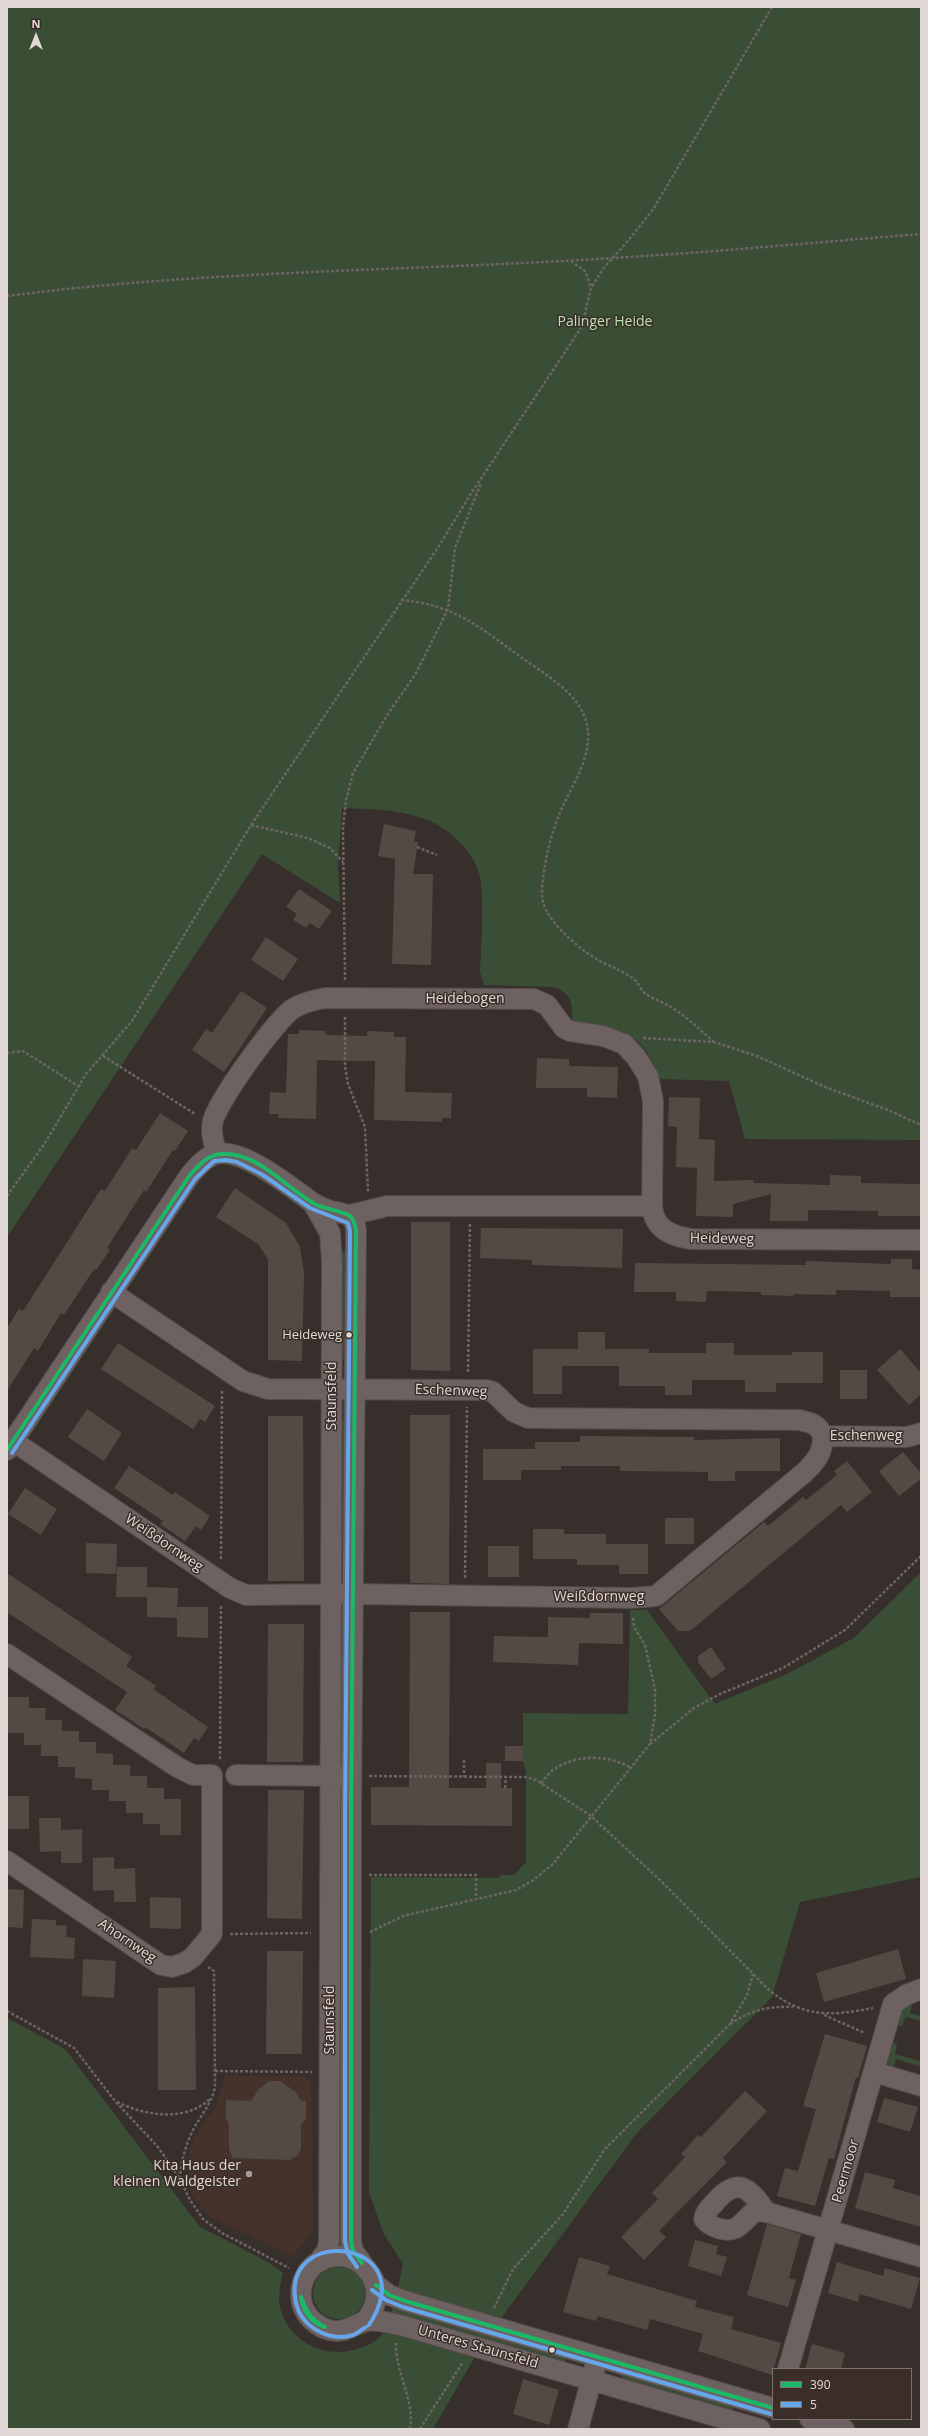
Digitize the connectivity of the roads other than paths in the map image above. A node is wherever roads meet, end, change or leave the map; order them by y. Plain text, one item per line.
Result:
1 (218, 1154) junction
2 (313, 1203) junction
3 (652, 1206) junction
4 (350, 1215) junction
5 (921, 1240) edge
6 (111, 1292) junction
7 (332, 1389) junction
8 (355, 1390) junction
9 (921, 1433) edge
10 (822, 1436) junction
11 (10, 1445) edge
12 (330, 1594) junction
13 (354, 1594) junction
14 (7, 1654) edge
15 (222, 1773) junction
16 (330, 1776) junction
17 (358, 1776) junction
18 (7, 1861) edge
19 (921, 1989) edge
20 (874, 2072) junction
21 (921, 2086) edge
22 (766, 2212) dead end
23 (829, 2229) junction
24 (921, 2257) edge
25 (320, 2261) junction
26 (362, 2264) junction
27 (376, 2285) junction
28 (364, 2322) junction
29 (597, 2357) junction
30 (788, 2368) edge
31 (591, 2380) junction
32 (772, 2408) edge
33 (813, 2420) edge
34 (578, 2429) edge
35 (760, 2429) edge
36 (844, 2429) edge

1 - 2 street, Staunsfeld
1 - 3 street, Heidebogen
1 - 6 street
2 - 4 street, Staunsfeld
2 - 7 street, Staunsfeld
3 - 4 street
3 - 5 street, Heideweg
4 - 8 street, Staunsfeld
6 - 7 street, Eschenweg
6 - 11 street
7 - 8 street, Eschenweg
7 - 12 street, Staunsfeld
8 - 10 street, Eschenweg
8 - 13 street, Staunsfeld
9 - 10 street, Eschenweg
10 - 13 street, Weißdornweg
11 - 12 street, Weißdornweg
12 - 13 street
12 - 16 street, Staunsfeld
13 - 17 street, Staunsfeld
14 - 15 street
15 - 16 street
15 - 18 street, Ahornweg
16 - 17 street
16 - 25 street, Staunsfeld
17 - 26 street, Staunsfeld
19 - 20 street, Peermoor
20 - 21 street
20 - 23 street, Peermoor
22 - 23 street
23 - 24 street
23 - 30 street, Peermoor
25 - 26 street
25 - 28 street, Unteres Staunsfeld
26 - 27 street, Unteres Staunsfeld
27 - 28 street
27 - 29 street, Unteres Staunsfeld
28 - 31 street, Unteres Staunsfeld
29 - 31 street
29 - 32 street, Unteres Staunsfeld
31 - 34 street
31 - 35 street, Unteres Staunsfeld
33 - 36 street

